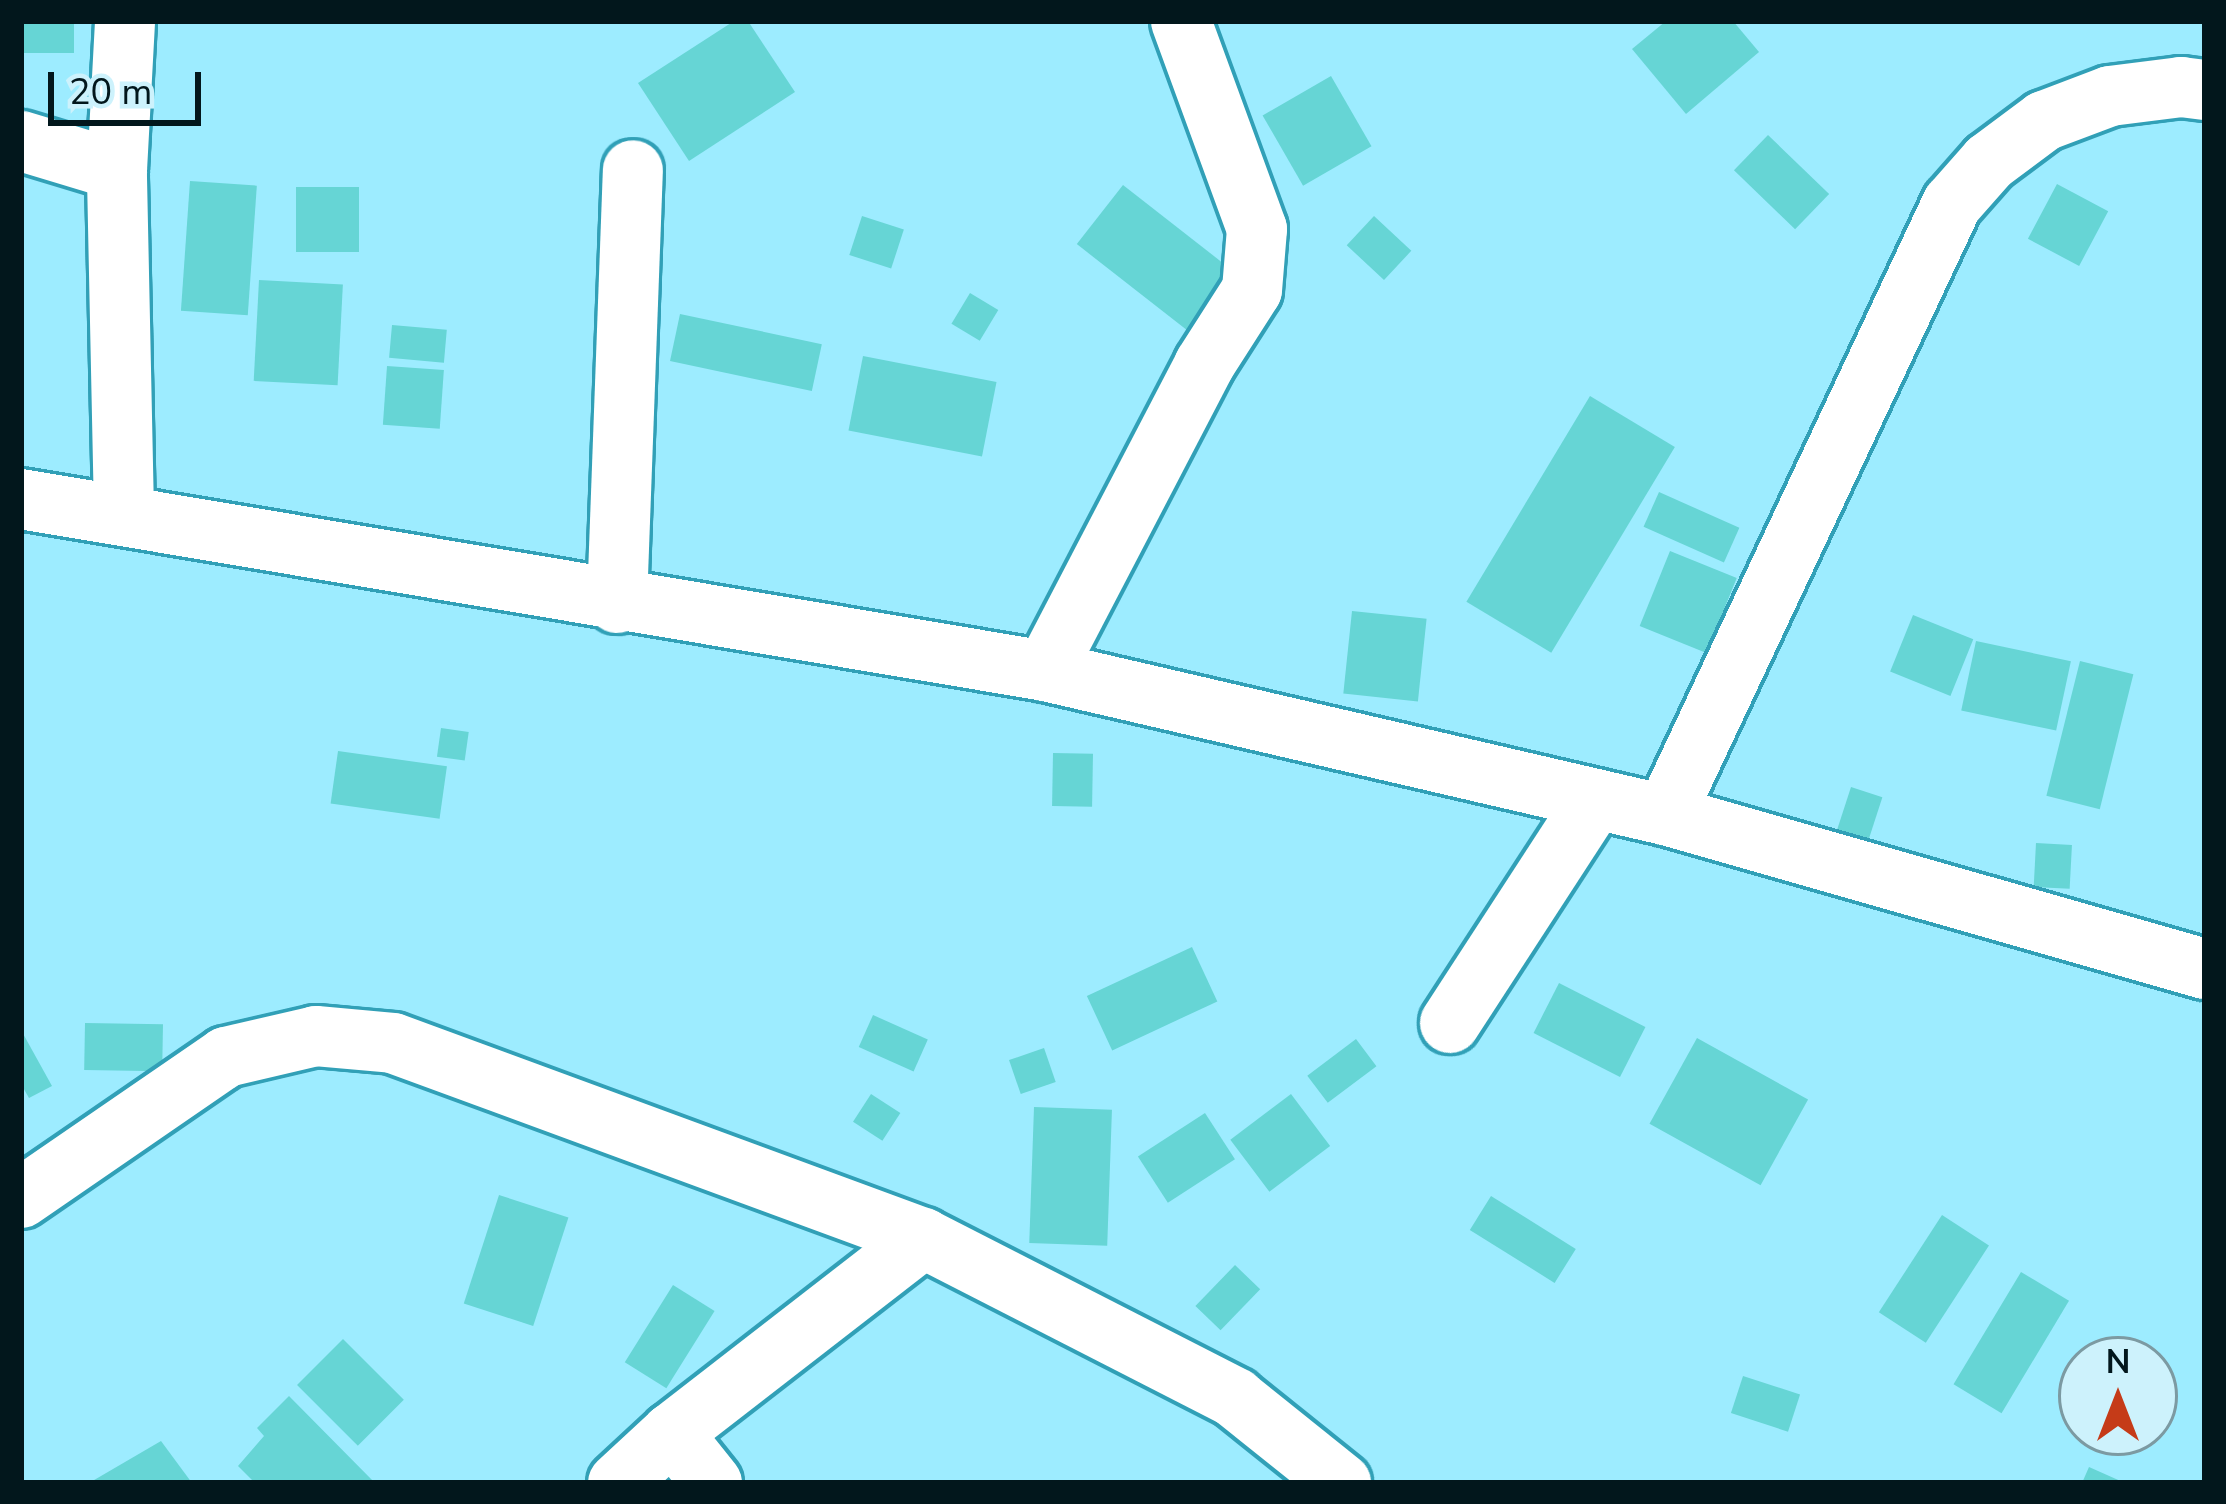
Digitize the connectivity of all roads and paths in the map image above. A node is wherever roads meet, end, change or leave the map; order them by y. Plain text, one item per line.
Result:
1 (124, 21) edge
2 (1181, 21) edge
3 (2205, 90) edge
4 (21, 141) edge
5 (117, 170) junction
6 (633, 170) dead end
7 (21, 499) edge
8 (124, 512) junction
9 (617, 602) junction
10 (1045, 671) junction
11 (1595, 800) junction
12 (1665, 815) junction
13 (2205, 969) edge
14 (1450, 1023) dead end
15 (21, 1198) edge
16 (923, 1238) junction
17 (672, 1433) junction
18 (618, 1483) edge
19 (712, 1483) edge
20 (1341, 1483) edge

1 - 5 street
2 - 10 street
3 - 12 street
4 - 5 street
5 - 8 street
6 - 9 street
7 - 8 street
8 - 9 street
9 - 10 street
10 - 11 street
11 - 12 street
11 - 14 street
12 - 13 street
15 - 16 street
16 - 17 street
16 - 20 street
17 - 18 street
17 - 19 street

